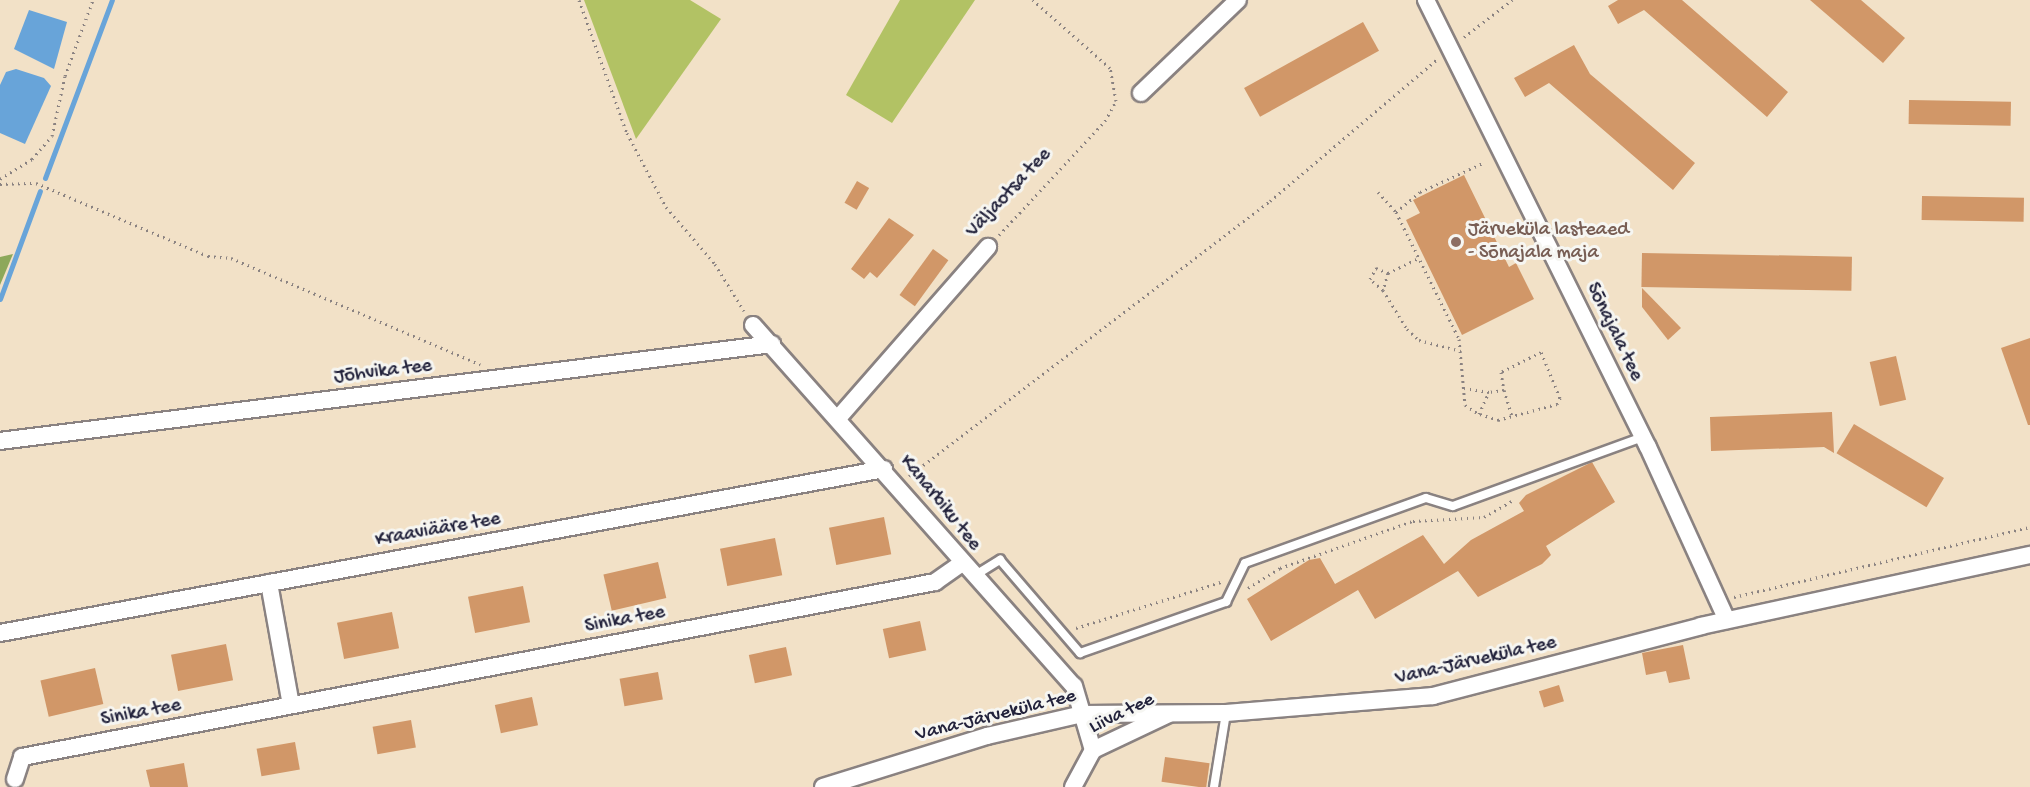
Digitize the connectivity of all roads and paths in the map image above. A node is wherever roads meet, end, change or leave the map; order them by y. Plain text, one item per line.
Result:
1 (93, 0) edge
2 (579, 0) edge
3 (1033, 0) edge
4 (1238, 0) edge
5 (1426, 0) edge
6 (1512, 0) edge
7 (1450, 48) junction
8 (1141, 93) dead end
9 (1483, 163) dead end
10 (0, 179) edge
11 (0, 184) edge
12 (1378, 192) dead end
13 (1396, 212) junction
14 (988, 247) joint
15 (1419, 258) junction
16 (1388, 273) junction
17 (1383, 290) junction
18 (753, 325) joint
19 (772, 344) junction
20 (1461, 351) junction
21 (494, 379) junction
22 (1464, 388) junction
23 (1504, 390) junction
24 (1489, 392) junction
25 (1479, 414) junction
26 (1512, 416) junction
27 (840, 417) junction
28 (1643, 436) junction
29 (0, 441) edge
30 (884, 469) junction
31 (899, 485) junction
32 (1521, 495) dead end
33 (2030, 527) edge
34 (2030, 555) edge
35 (961, 564) junction
36 (974, 576) junction
37 (268, 583) junction
38 (1244, 592) dead end
39 (1230, 595) junction
40 (1721, 601) junction
41 (1727, 620) junction
42 (0, 633) edge
43 (1062, 633) junction
44 (291, 705) junction
45 (1175, 712) junction
46 (1226, 713) junction
47 (1082, 714) junction
48 (1093, 750) junction
49 (15, 779) dead end
50 (823, 787) edge
51 (1073, 787) edge
52 (1214, 787) edge

1 - 10 path
2 - 18 path
3 - 14 path, Väljaotsa tee
4 - 8 street
5 - 7 street, Sõnajala tee
6 - 7 path
7 - 28 street, Sõnajala tee
7 - 31 path
9 - 13 path
11 - 21 path
12 - 13 path
13 - 15 path
14 - 27 street, Väljaotsa tee
15 - 16 path
15 - 20 path
16 - 17 path
16 - 17 path
17 - 20 path
18 - 19 street, Kanarbiku tee
19 - 21 street, Jõhvika tee
19 - 27 street, Kanarbiku tee
20 - 22 path
21 - 29 street, Jõhvika tee
22 - 24 path
22 - 25 path
23 - 24 path
23 - 26 path
23 - 26 path
24 - 25 path
25 - 26 path
27 - 30 street, Kanarbiku tee
28 - 39 lane
28 - 40 street, Sõnajala tee
30 - 31 street, Kanarbiku tee
30 - 37 street, Kraaviääre tee
31 - 35 street, Kanarbiku tee
32 - 38 path
33 - 40 path
34 - 41 street, Vana-Järveküla tee
35 - 36 street, Kanarbiku tee
35 - 44 street, Sinika tee
36 - 43 lane
36 - 47 street, Kanarbiku tee
37 - 42 street, Kraaviääre tee
37 - 44 street
39 - 43 path
39 - 43 lane
40 - 41 street, Sõnajala tee
41 - 46 street, Vana-Järveküla tee
44 - 49 street, Sinika tee
45 - 46 street, Vana-Järveküla tee
45 - 47 street, Vana-Järveküla tee
45 - 48 street, Liiva tee
46 - 52 lane
47 - 48 street, Kanarbiku tee
47 - 50 street, Vana-Järveküla tee
48 - 51 street, Liiva tee

